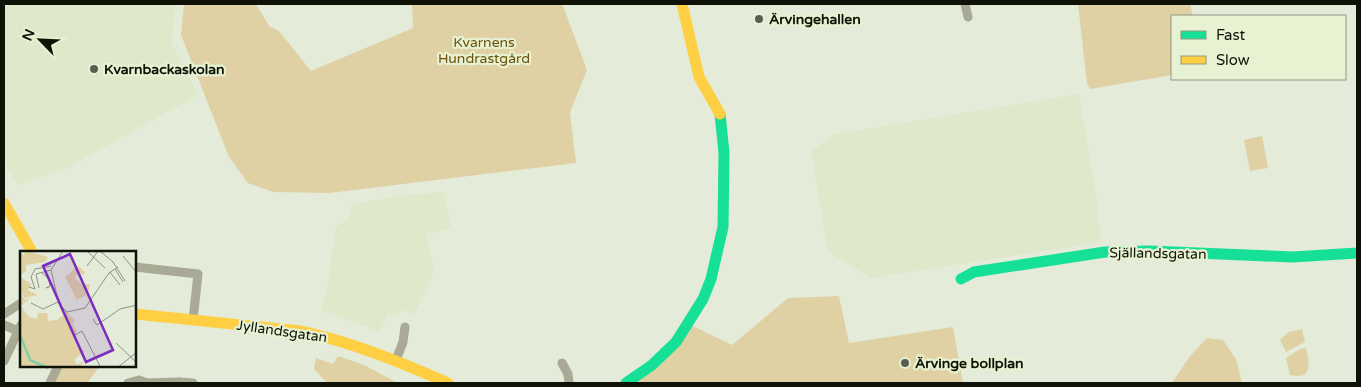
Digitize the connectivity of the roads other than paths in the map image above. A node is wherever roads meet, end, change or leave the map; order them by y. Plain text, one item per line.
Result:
1 (682, 4) edge
2 (965, 4) edge
3 (968, 17) dead end
4 (4, 203) edge
5 (31, 251) edge
6 (1357, 254) edge
7 (136, 267) edge
8 (961, 279) dead end
9 (20, 304) edge
10 (4, 314) edge
11 (136, 314) edge
12 (193, 320) junction
13 (4, 325) edge
14 (405, 327) dead end
15 (20, 329) edge
16 (396, 360) junction
17 (4, 361) edge
18 (562, 363) dead end
19 (58, 367) edge
20 (50, 383) edge
21 (128, 383) edge
22 (147, 383) edge
23 (177, 383) edge
24 (193, 383) edge
25 (448, 383) edge
26 (569, 383) edge
27 (626, 383) edge

1 - 27 street
2 - 3 street
4 - 5 street
6 - 8 street, Själlandsgatan
7 - 12 street
9 - 10 street
11 - 12 street, Jyllandsgatan
12 - 16 street, Jyllandsgatan
13 - 15 street
14 - 16 street
15 - 17 street
16 - 25 street, Jyllandsgatan
18 - 26 street
19 - 20 street
21 - 22 street
22 - 23 street
23 - 24 street

